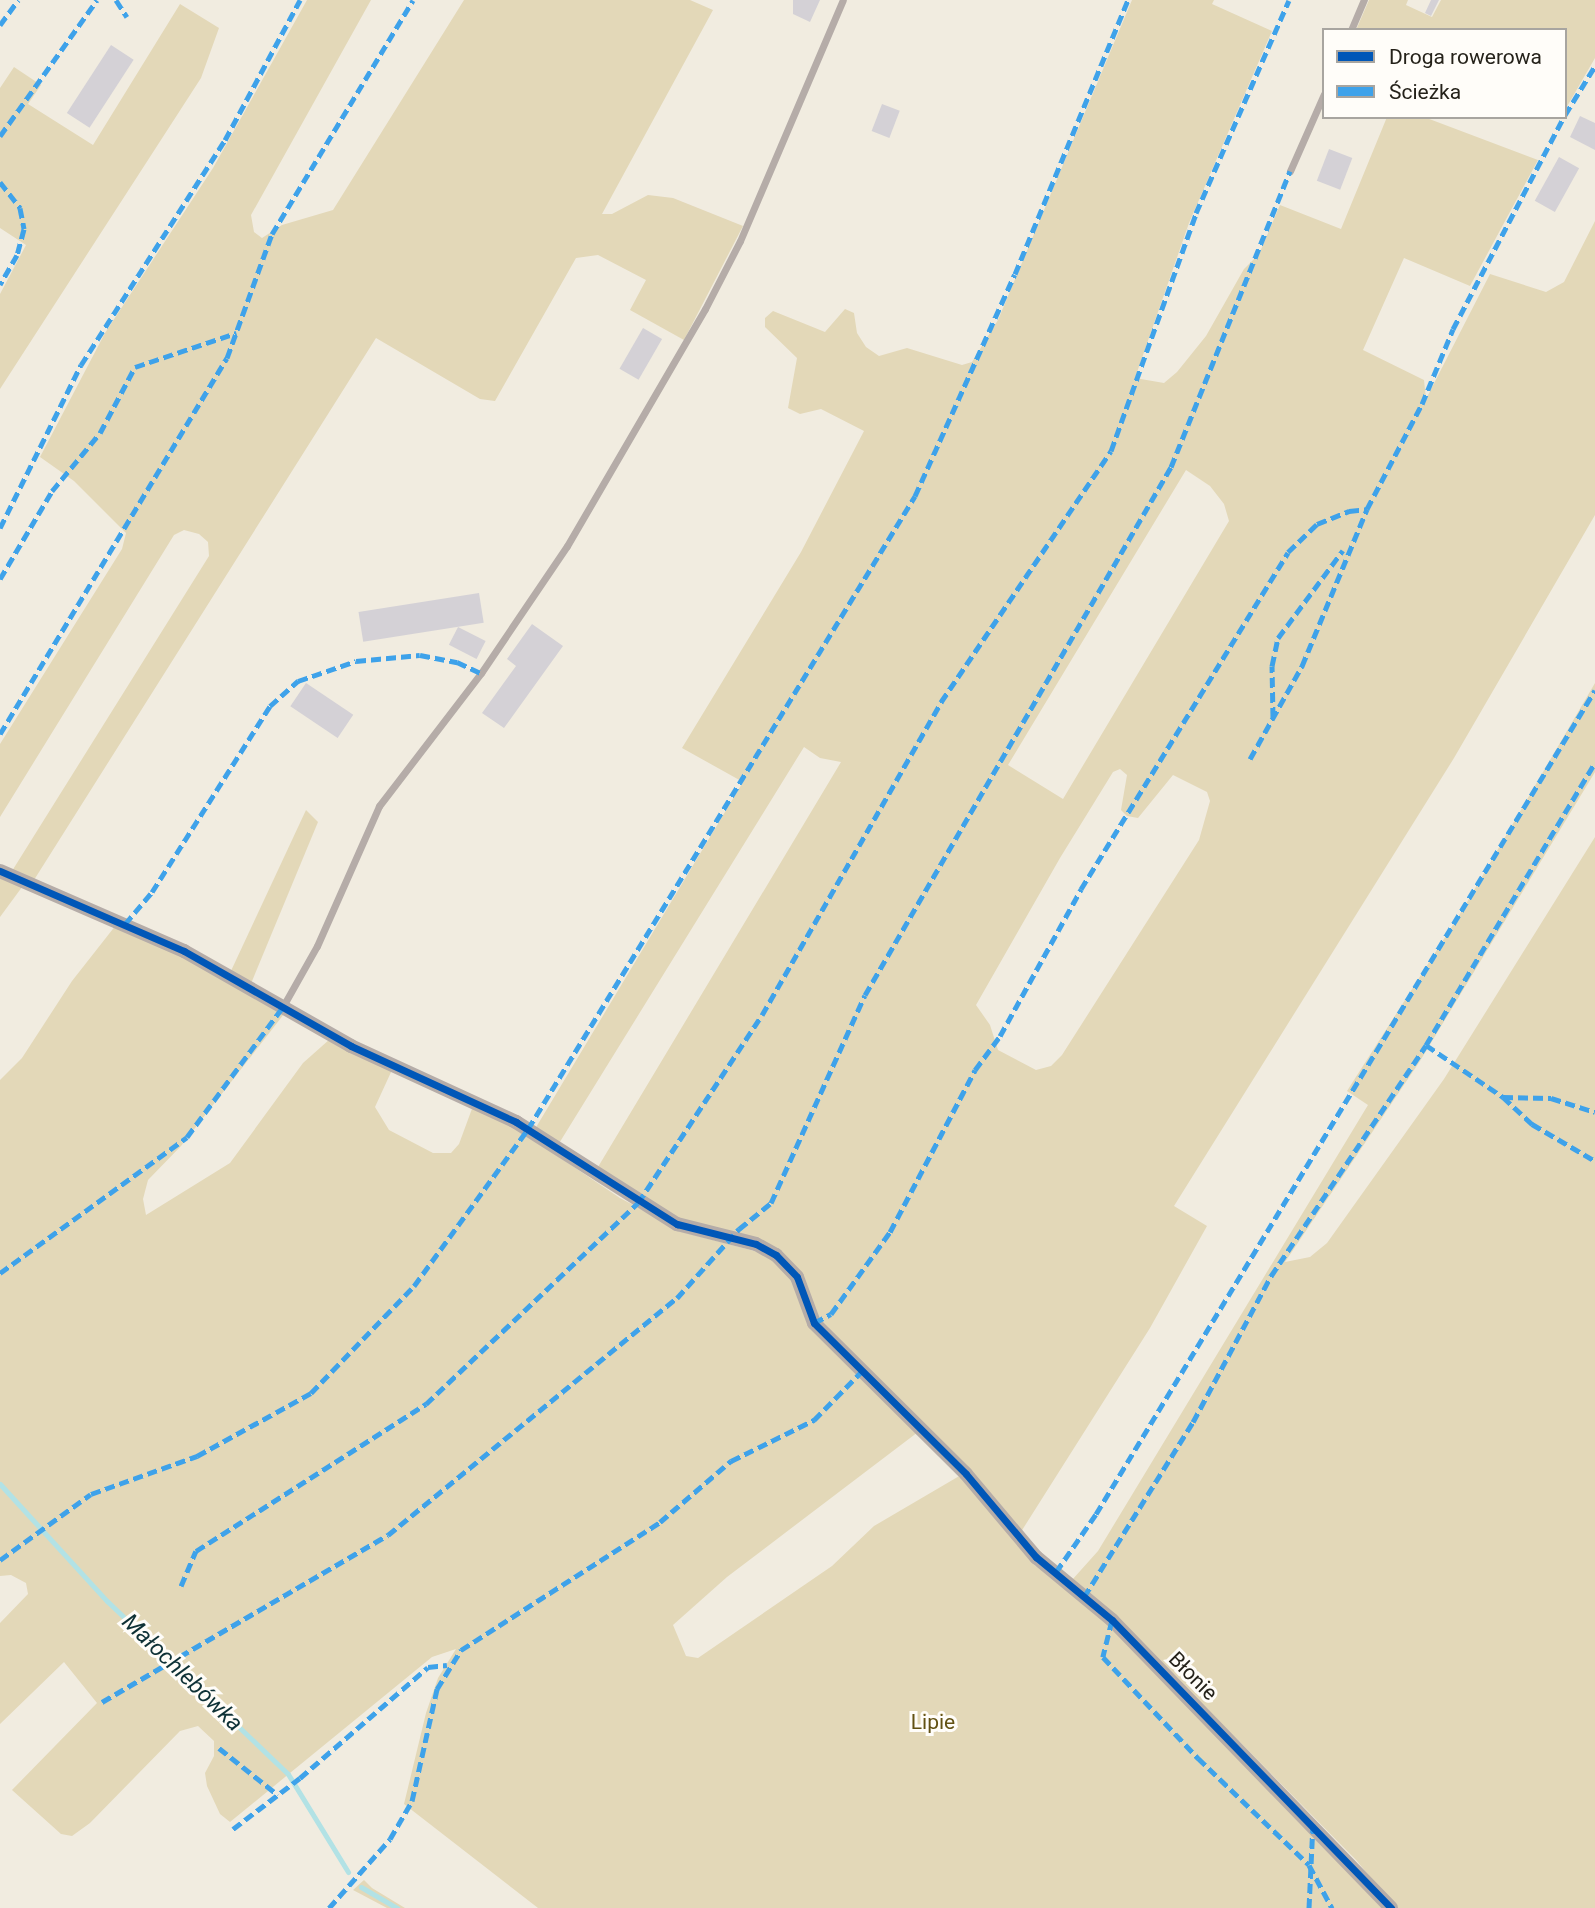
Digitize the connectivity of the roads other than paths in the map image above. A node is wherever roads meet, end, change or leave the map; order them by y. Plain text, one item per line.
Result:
1 (843, 0) edge
2 (1364, 0) edge
3 (1352, 28) edge
4 (1322, 99) edge
5 (1290, 171) dead end
6 (0, 871) edge
7 (282, 1008) junction
8 (1391, 1908) edge

1 - 7 lane
2 - 3 lane
4 - 5 lane
6 - 7 street, Błonie
7 - 8 street, Błonie

